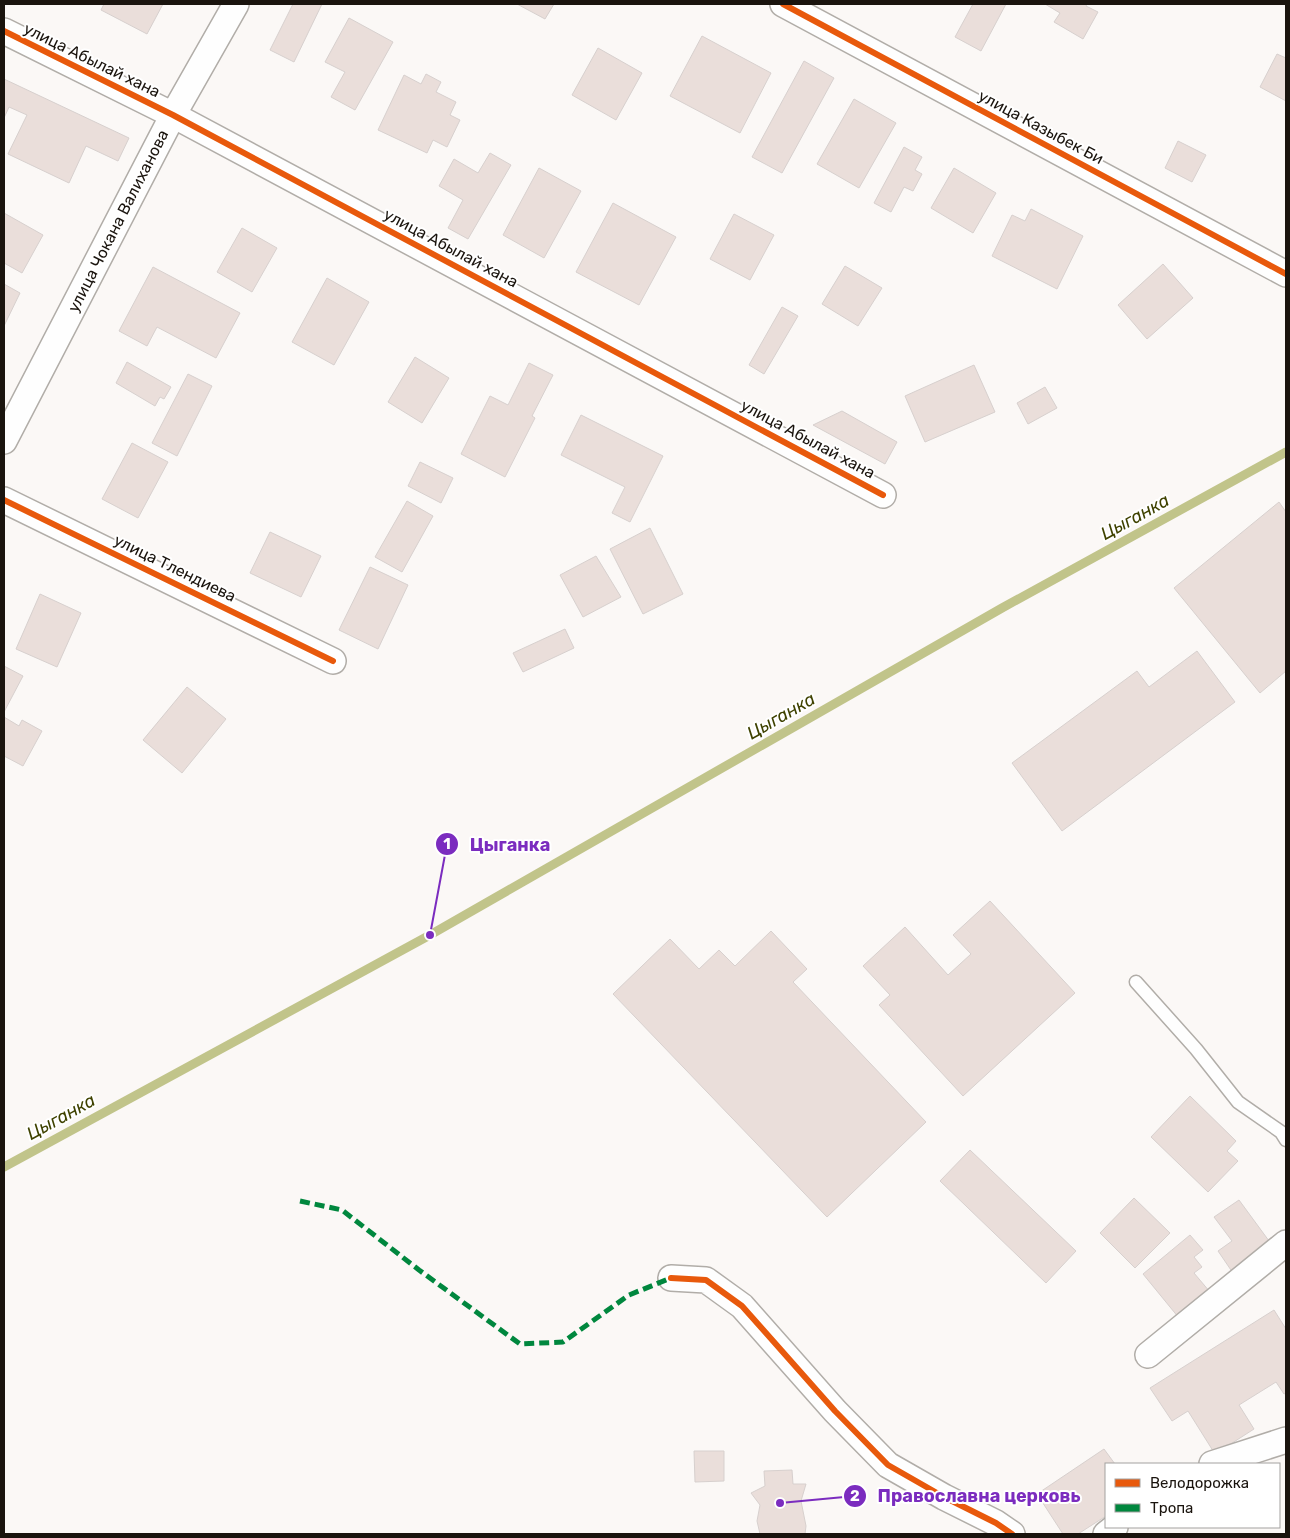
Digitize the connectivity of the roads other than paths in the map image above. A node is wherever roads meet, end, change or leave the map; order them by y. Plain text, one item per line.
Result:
1 (236, 4) edge
2 (783, 4) edge
3 (4, 32) edge
4 (173, 115) junction
5 (1286, 274) edge
6 (4, 442) edge
7 (883, 495) dead end
8 (4, 500) edge
9 (334, 661) dead end
10 (1136, 982) dead end
11 (1286, 1140) edge
12 (1286, 1243) edge
13 (671, 1278) dead end
14 (1148, 1356) dead end
15 (1286, 1440) edge
16 (1215, 1463) edge
17 (1012, 1534) edge

1 - 4 street, улица Чокана Валиханова
2 - 5 street, улица Казыбек Би
3 - 4 street, улица Абылай хана
4 - 6 street, улица Чокана Валиханова
4 - 7 street, улица Абылай хана
8 - 9 street, улица Тлендиева
10 - 11 lane
12 - 14 street
13 - 17 street
15 - 16 street

